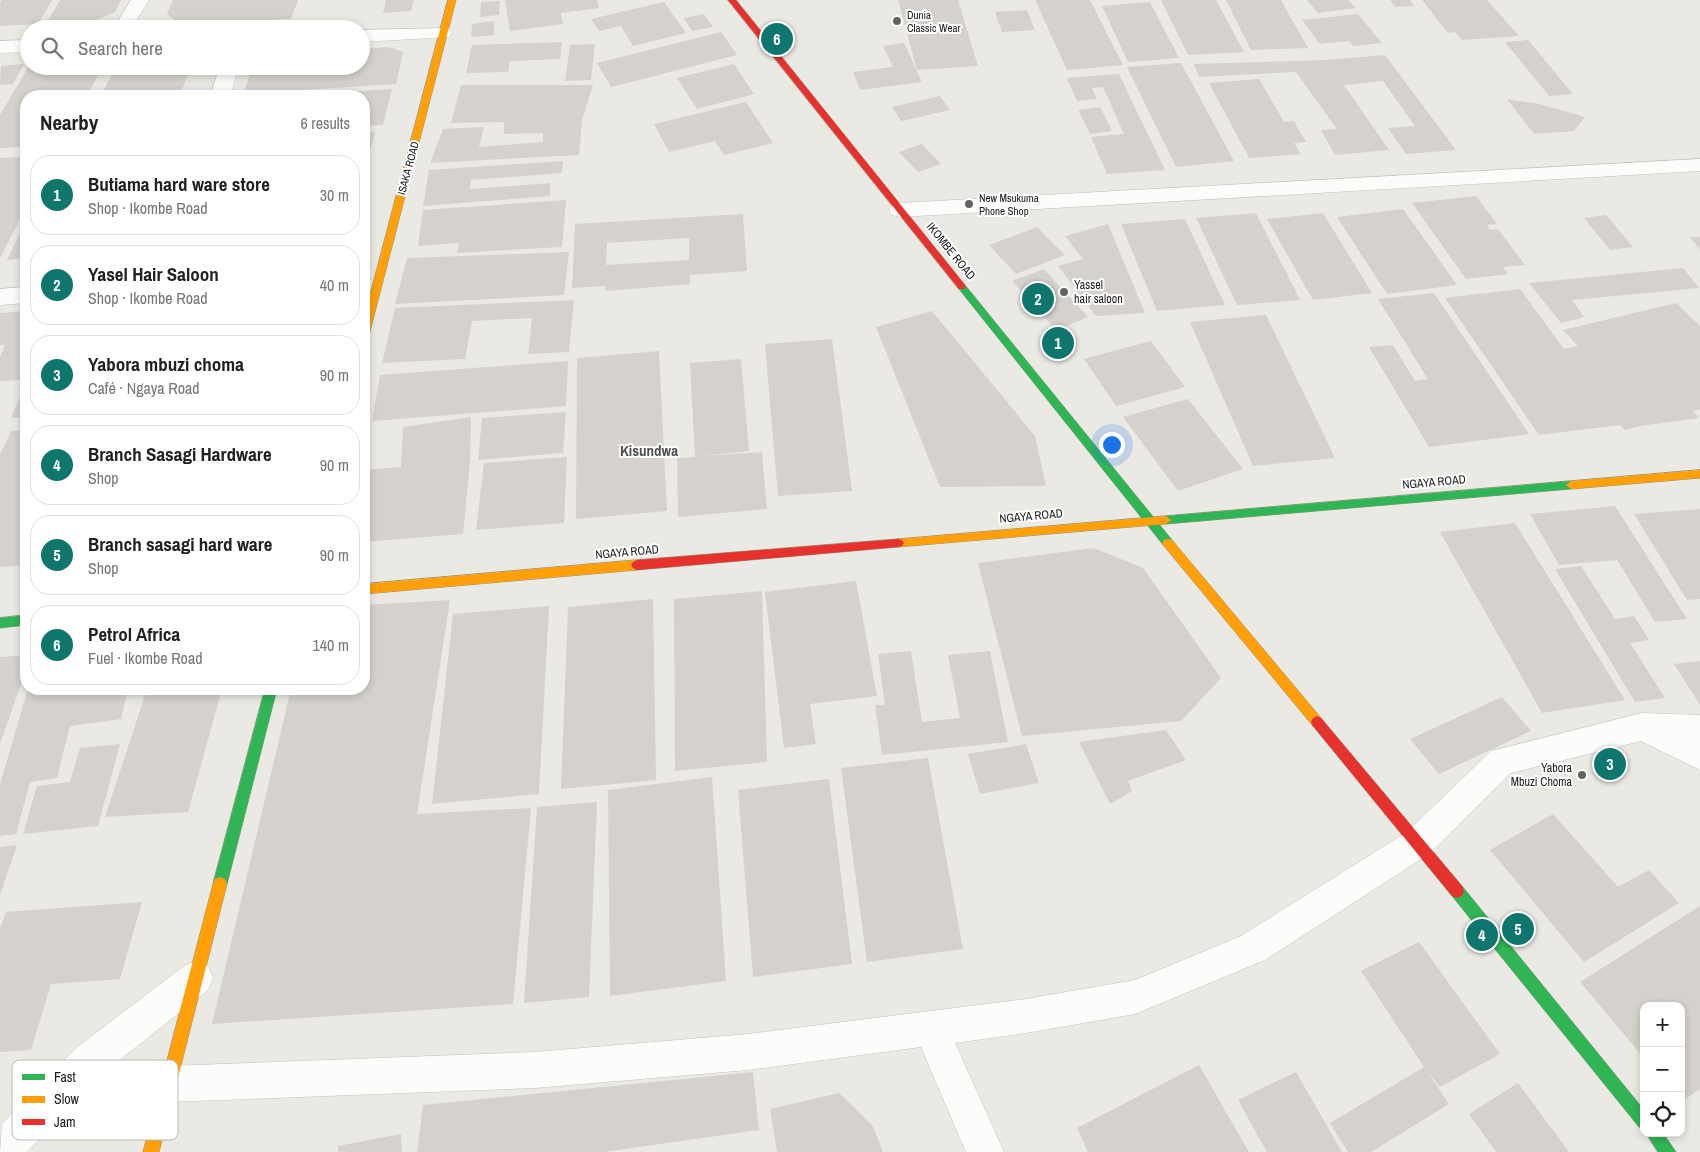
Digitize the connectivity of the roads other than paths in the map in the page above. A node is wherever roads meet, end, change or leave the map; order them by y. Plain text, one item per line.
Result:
1 (140, 0) edge
2 (452, 0) edge
3 (732, 0) edge
4 (128, 20) edge
5 (443, 33) junction
6 (370, 36) edge
7 (20, 46) edge
8 (0, 47) edge
9 (227, 75) edge
10 (222, 90) edge
11 (1700, 165) edge
12 (900, 210) junction
13 (20, 295) edge
14 (0, 297) edge
15 (370, 313) edge
16 (1700, 474) edge
17 (1149, 520) junction
18 (370, 588) edge
19 (20, 621) edge
20 (0, 623) edge
21 (270, 695) edge
22 (1642, 727) junction
23 (1700, 729) edge
24 (1700, 756) edge
25 (1418, 843) junction
26 (196, 978) junction
27 (930, 1027) junction
28 (89, 1060) edge
29 (174, 1060) edge
30 (178, 1084) edge
31 (1640, 1117) edge
32 (1655, 1137) edge
33 (12, 1140) edge
34 (5, 1152) edge
35 (985, 1152) edge
36 (1668, 1152) edge

1 - 4 street
2 - 5 street, ISAKA ROAD
3 - 12 street, IKOMBE ROAD
5 - 6 street
5 - 15 street, ISAKA ROAD
7 - 8 street
9 - 10 street
11 - 12 street
12 - 17 street, IKOMBE ROAD
13 - 14 street
16 - 17 street, NGAYA ROAD
17 - 18 street, NGAYA ROAD
17 - 25 street, IKOMBE ROAD
19 - 20 street
21 - 26 street
22 - 23 street
22 - 24 street
22 - 25 street
25 - 27 street
25 - 31 street, IKOMBE ROAD
26 - 28 street
26 - 29 street
27 - 30 street
27 - 35 street
32 - 36 street
33 - 34 street

